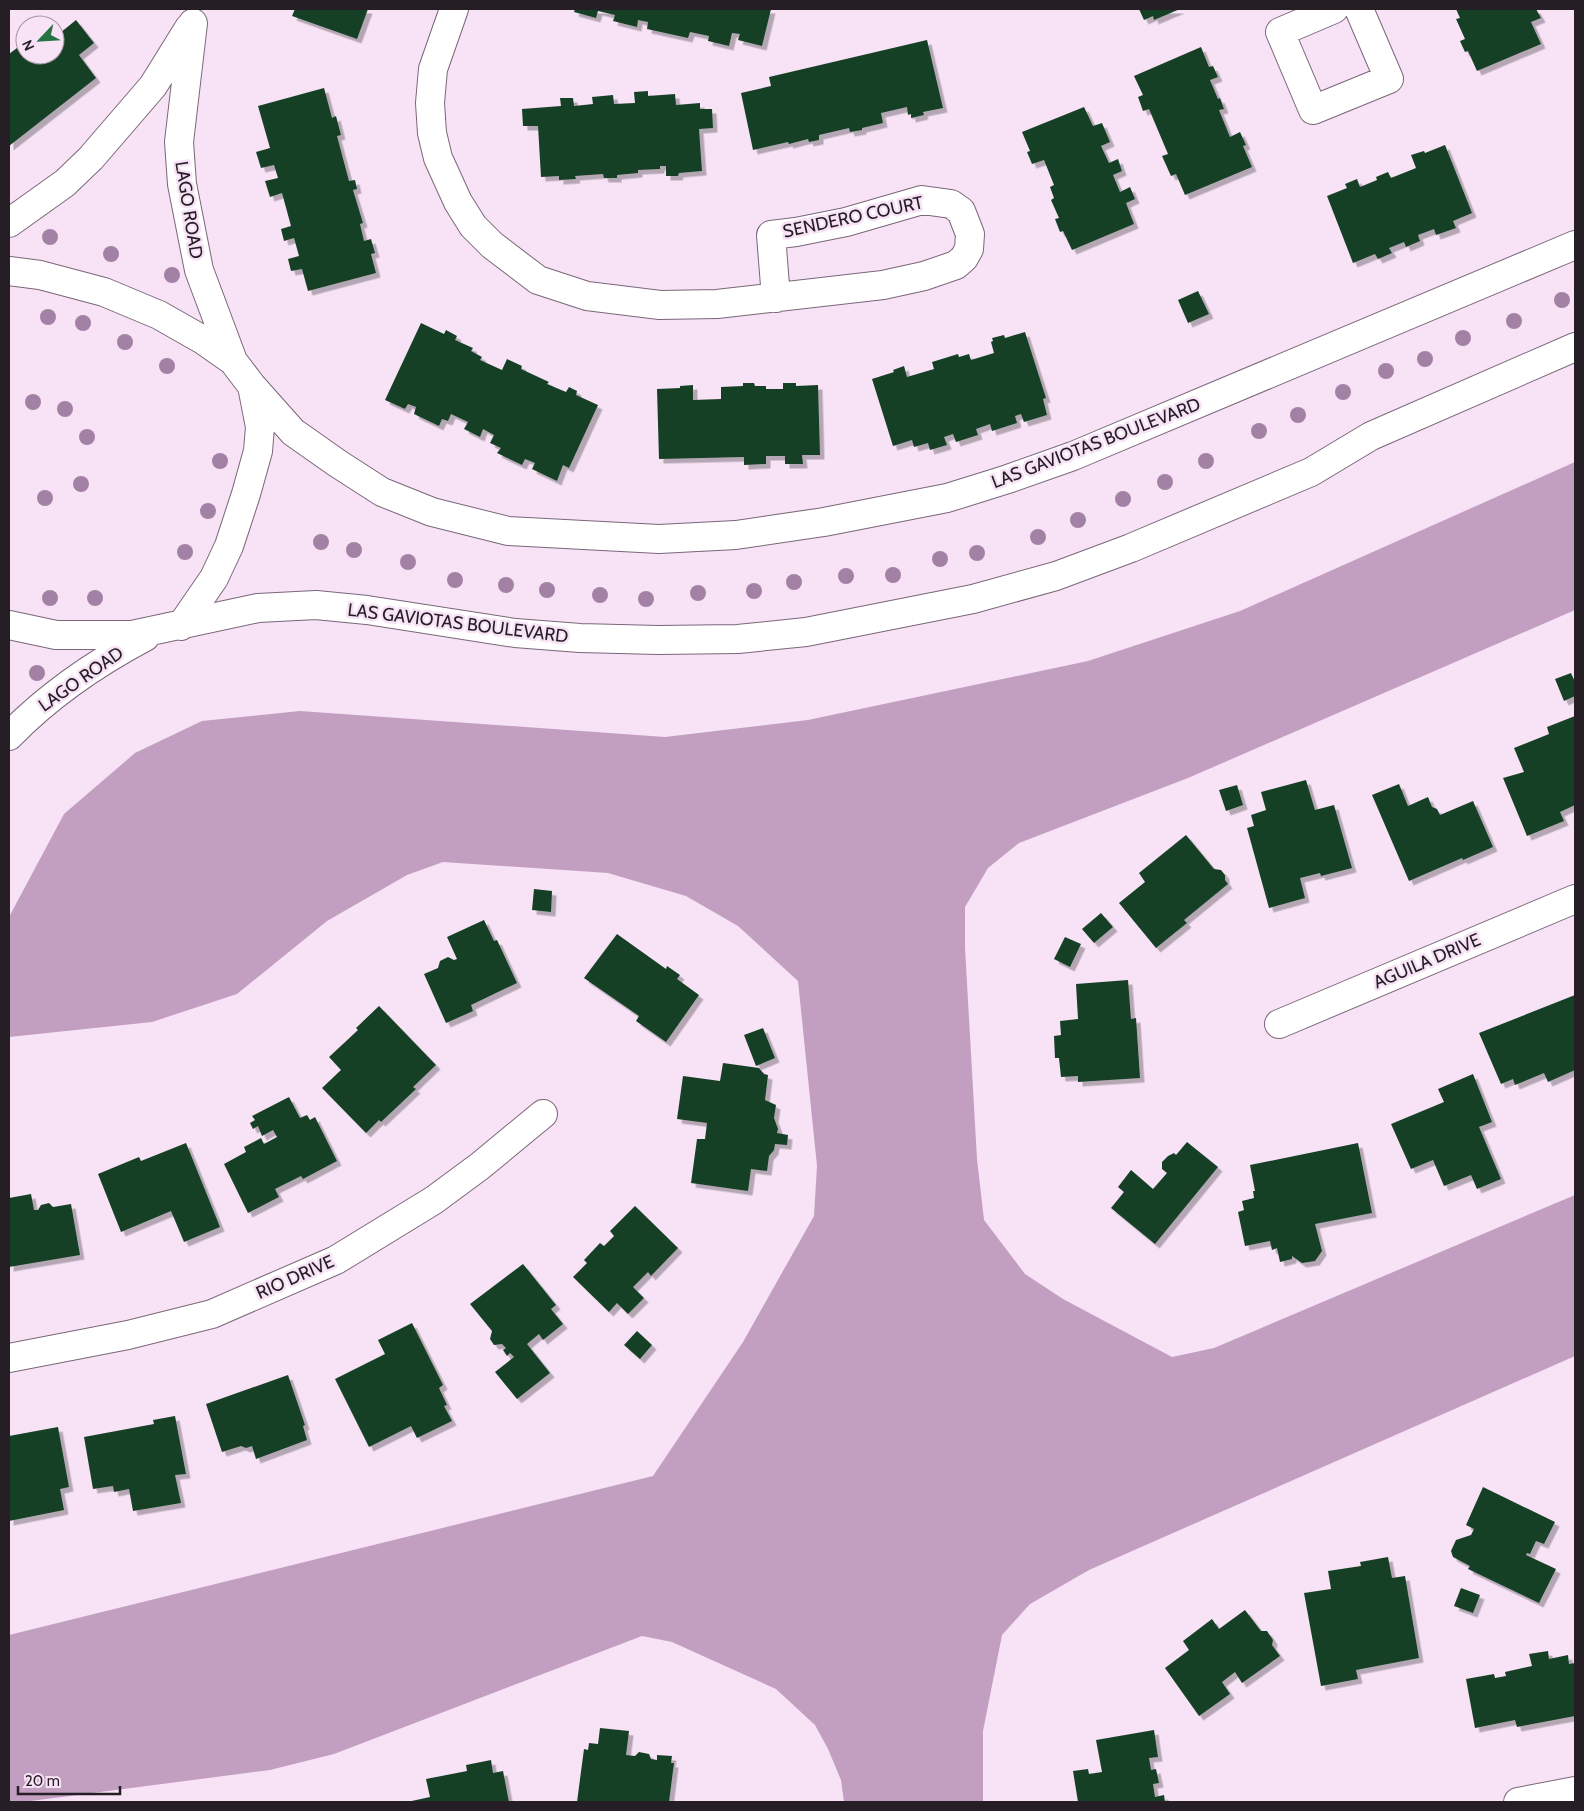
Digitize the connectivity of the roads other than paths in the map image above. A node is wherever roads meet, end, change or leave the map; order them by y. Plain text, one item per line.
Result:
1 (454, 9) edge
2 (1334, 9) edge
3 (1359, 9) edge
4 (196, 16) edge
5 (9, 223) edge
6 (1575, 246) edge
7 (9, 271) edge
8 (776, 298) junction
9 (1575, 347) edge
10 (233, 361) junction
11 (252, 386) junction
12 (9, 624) edge
13 (170, 628) junction
14 (9, 736) edge
15 (1575, 899) edge
16 (1279, 1024) dead end
17 (544, 1114) dead end
18 (9, 1358) edge
19 (1575, 1791) edge
20 (1518, 1802) edge

1 - 8 street, SENDERO COURT
2 - 3 street
4 - 5 street, LAGO ROAD
4 - 10 street, LAGO ROAD
6 - 11 street, LAS GAVIOTAS BOULEVARD
7 - 10 street, LAS GAVIOTAS BOULEVARD
8 - 8 street, SENDERO COURT
9 - 13 street, LAS GAVIOTAS BOULEVARD
10 - 11 street, LAS GAVIOTAS BOULEVARD
11 - 13 street, LAGO ROAD
12 - 13 street, LAS GAVIOTAS BOULEVARD
13 - 14 street, LAGO ROAD
15 - 16 street, AGUILA DRIVE
17 - 18 street, RIO DRIVE
19 - 20 street

